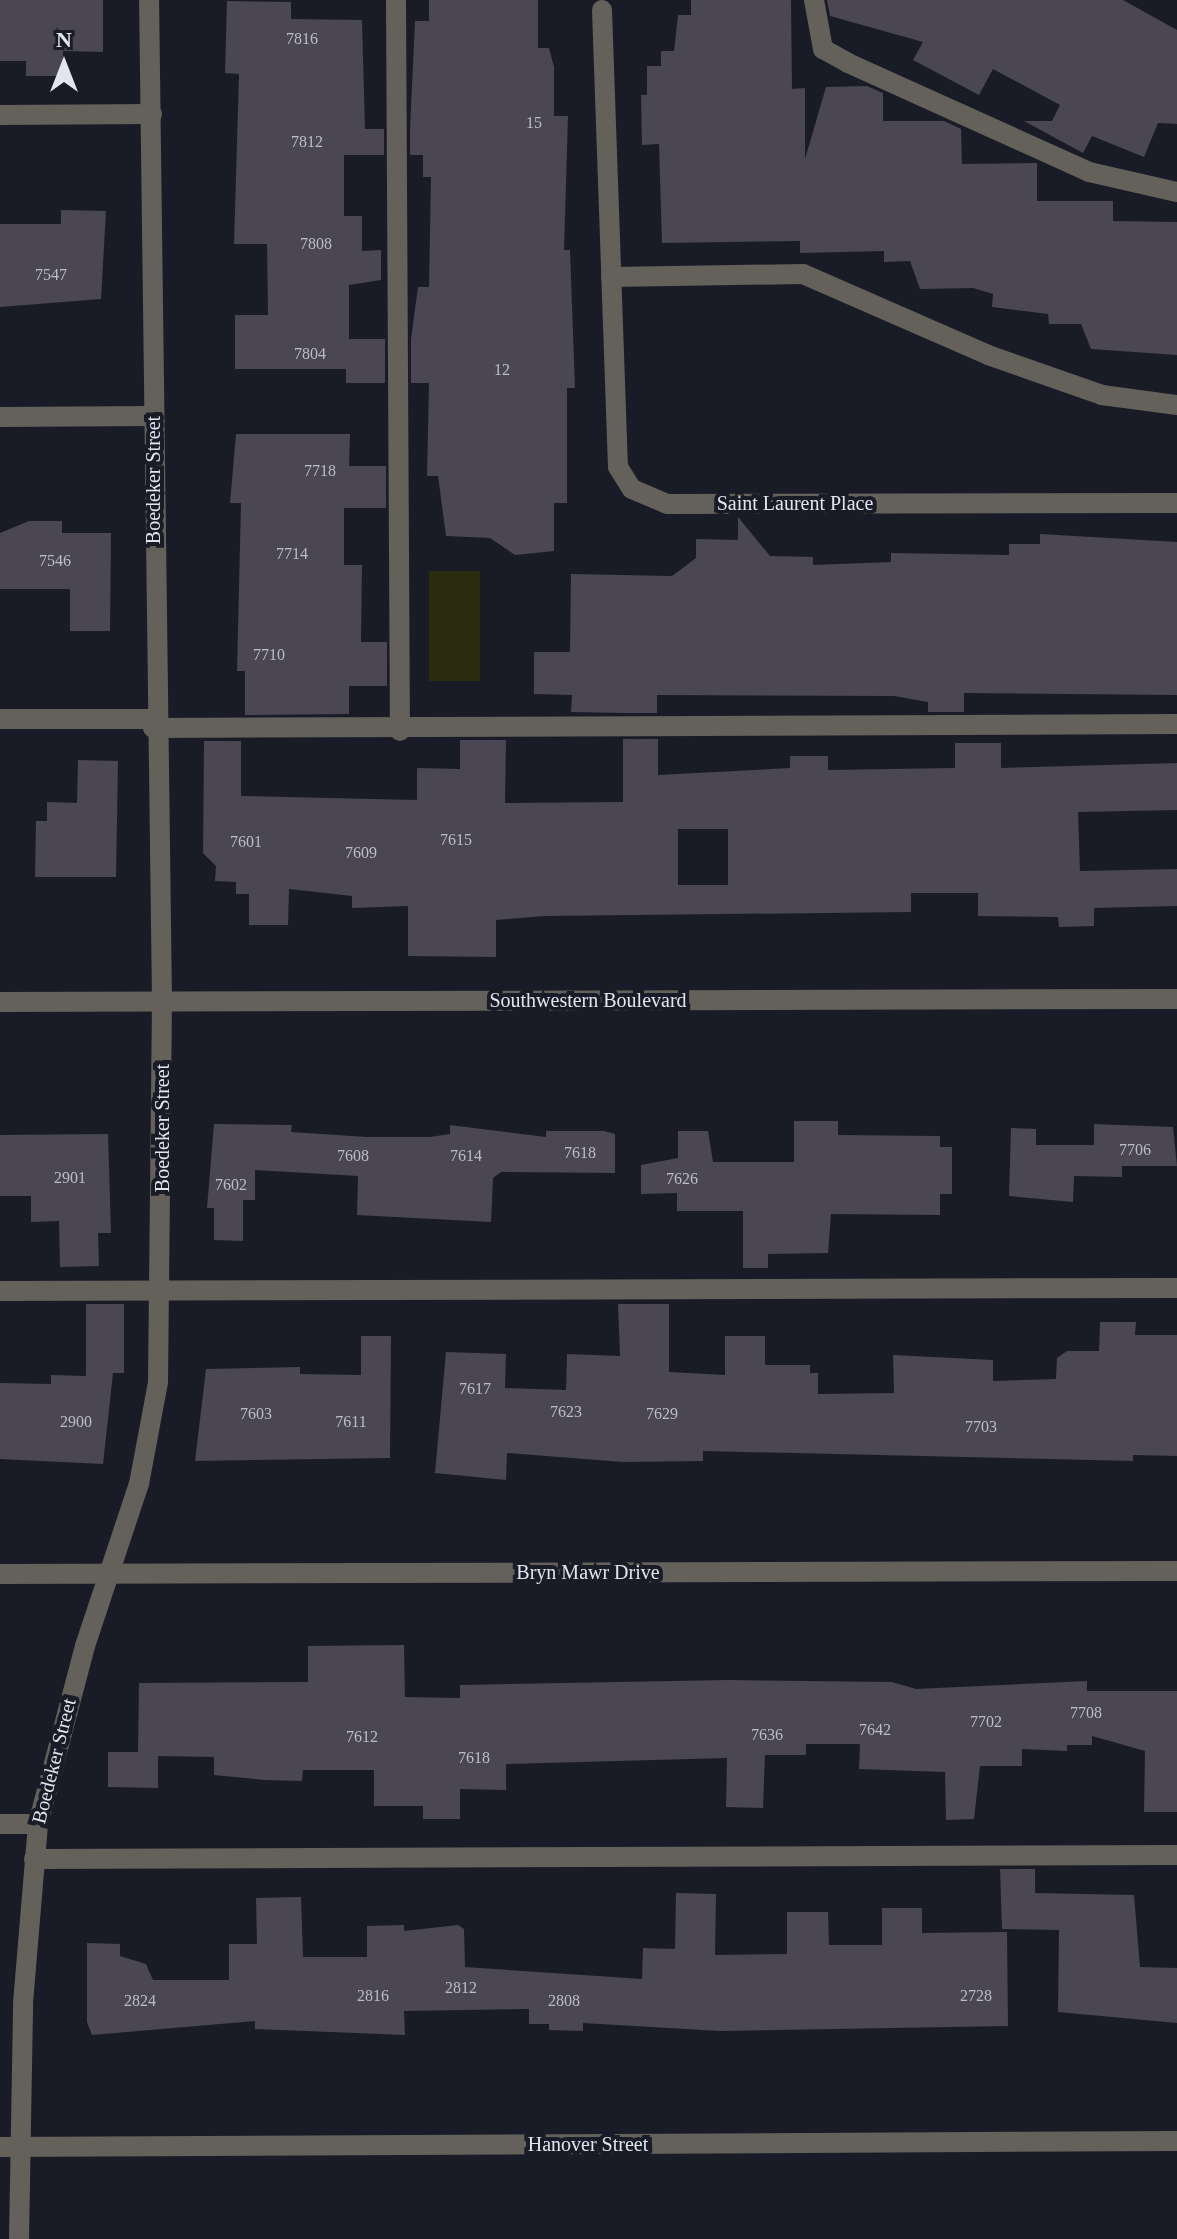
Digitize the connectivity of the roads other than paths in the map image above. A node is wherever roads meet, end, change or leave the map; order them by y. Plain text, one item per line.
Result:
1 (149, 0) edge
2 (396, 0) edge
3 (814, 0) edge
4 (602, 10) dead end
5 (152, 114) junction
6 (0, 115) edge
7 (1177, 192) edge
8 (611, 277) junction
9 (1177, 405) edge
10 (153, 416) junction
11 (0, 417) edge
12 (1177, 503) edge
13 (0, 719) edge
14 (153, 724) junction
15 (1177, 724) edge
16 (400, 731) junction
17 (1177, 999) edge
18 (162, 1001) junction
19 (0, 1002) edge
20 (1177, 1288) edge
21 (0, 1291) edge
22 (162, 1292) junction
23 (1177, 1571) edge
24 (112, 1573) junction
25 (0, 1574) edge
26 (0, 1824) edge
27 (38, 1824) junction
28 (1177, 1855) edge
29 (34, 1859) junction
30 (1177, 2141) edge
31 (10, 2146) edge
32 (19, 2239) edge

1 - 5 street, Boedeker Street
2 - 16 street
3 - 7 street
4 - 8 street, Saint Laurent Place
5 - 6 street
5 - 10 street, Boedeker Street
8 - 9 street
8 - 12 street, Saint Laurent Place
10 - 11 street
10 - 14 street, Boedeker Street
13 - 14 street
14 - 16 street
14 - 18 street, Boedeker Street
15 - 16 street
17 - 18 street, Southwestern Boulevard
18 - 19 street, Southwestern Boulevard
18 - 22 street, Boedeker Street
20 - 22 street
21 - 22 street
22 - 24 street, Boedeker Street
23 - 24 street, Bryn Mawr Drive
24 - 25 street, Bryn Mawr Drive
24 - 27 street, Boedeker Street
26 - 27 street
27 - 29 street, Boedeker Street
28 - 29 street
29 - 31 street, Boedeker Street
30 - 31 street, Hanover Street
31 - 32 street, Boedeker Street

